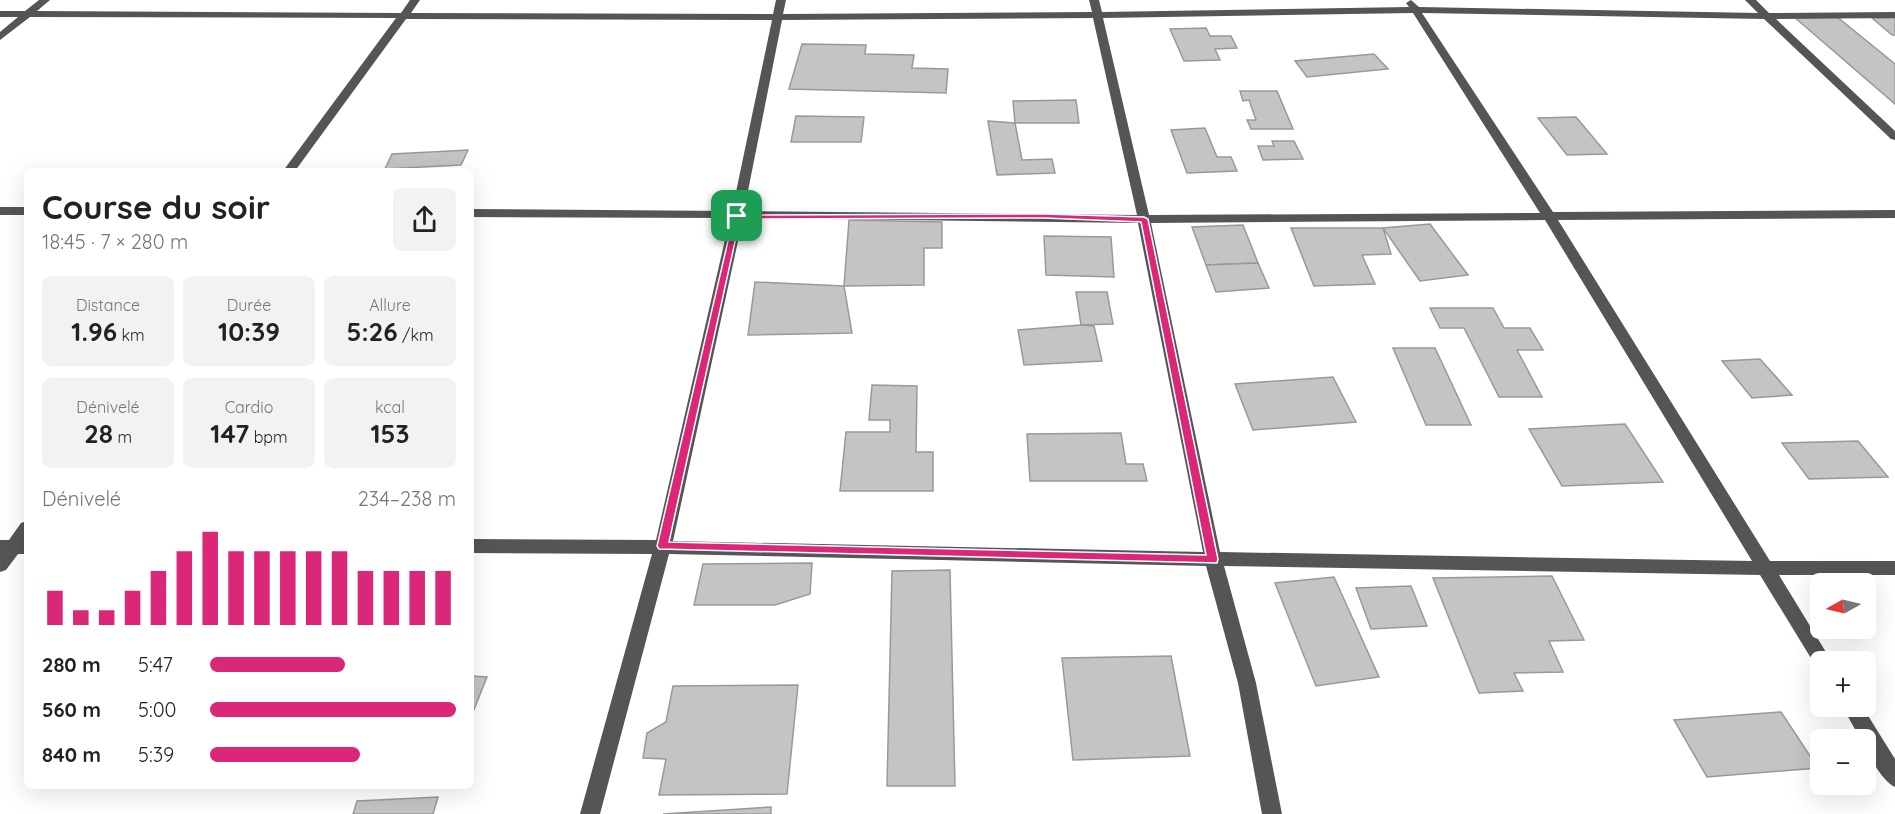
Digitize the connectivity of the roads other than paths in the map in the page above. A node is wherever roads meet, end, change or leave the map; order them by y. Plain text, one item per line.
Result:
1 (45, 0) edge
2 (415, 0) edge
3 (782, 0) edge
4 (1750, 0) edge
5 (1412, 5) edge
6 (1096, 8) edge
7 (0, 14) edge
8 (27, 14) junction
9 (404, 15) junction
10 (1895, 15) edge
11 (1767, 16) junction
12 (778, 17) junction
13 (0, 37) edge
14 (1895, 137) edge
15 (291, 168) edge
16 (0, 211) edge
17 (24, 211) edge
18 (474, 213) edge
19 (1895, 214) edge
20 (737, 216) junction
21 (1550, 218) junction
22 (1144, 219) junction
23 (24, 532) edge
24 (474, 546) edge
25 (663, 546) junction
26 (14, 547) edge
27 (1213, 559) junction
28 (0, 565) edge
29 (1895, 568) edge
30 (1766, 569) junction
31 (1816, 651) edge
32 (1858, 717) edge
33 (1895, 777) edge
34 (590, 814) edge
35 (1272, 814) edge

1 - 8 street
2 - 9 street
3 - 12 street
4 - 11 street
5 - 6 street
5 - 11 street
5 - 21 street
6 - 12 street
6 - 22 street
7 - 8 street
8 - 9 street
8 - 13 street
9 - 12 street
9 - 15 street
10 - 11 street
11 - 14 street
12 - 20 street
16 - 17 street
18 - 20 street
19 - 21 street
20 - 22 street
20 - 25 street
21 - 22 street
21 - 30 street
22 - 27 street
23 - 26 street
24 - 25 street
25 - 27 street
25 - 34 street
26 - 28 street
27 - 30 street
27 - 35 street
29 - 30 street
30 - 31 street
32 - 33 street

